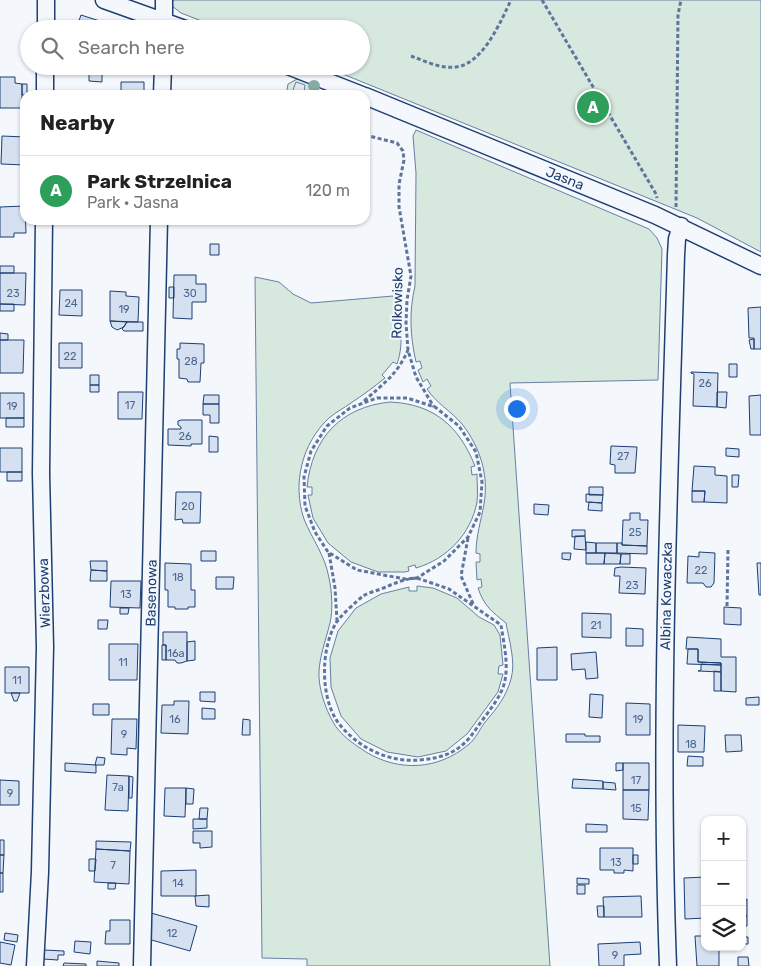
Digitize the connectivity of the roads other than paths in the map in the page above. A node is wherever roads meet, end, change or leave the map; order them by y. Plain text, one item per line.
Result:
1 (46, 0) edge
2 (104, 0) edge
3 (164, 0) edge
4 (46, 20) edge
5 (152, 20) edge
6 (164, 20) edge
7 (45, 75) edge
8 (163, 75) edge
9 (310, 75) edge
10 (45, 90) edge
11 (162, 90) edge
12 (348, 90) edge
13 (370, 99) edge
14 (677, 224) junction
15 (44, 225) edge
16 (159, 225) edge
17 (761, 266) edge
18 (35, 966) edge
19 (142, 966) edge
20 (668, 966) edge

1 - 4 street
2 - 5 street
3 - 6 street
7 - 10 street
8 - 11 street
9 - 12 street, Jasna
13 - 14 street, Jasna
14 - 17 street, Jasna
14 - 20 street, Albina Kowaczka
15 - 18 street, Wierzbowa
16 - 19 street, Basenowa

